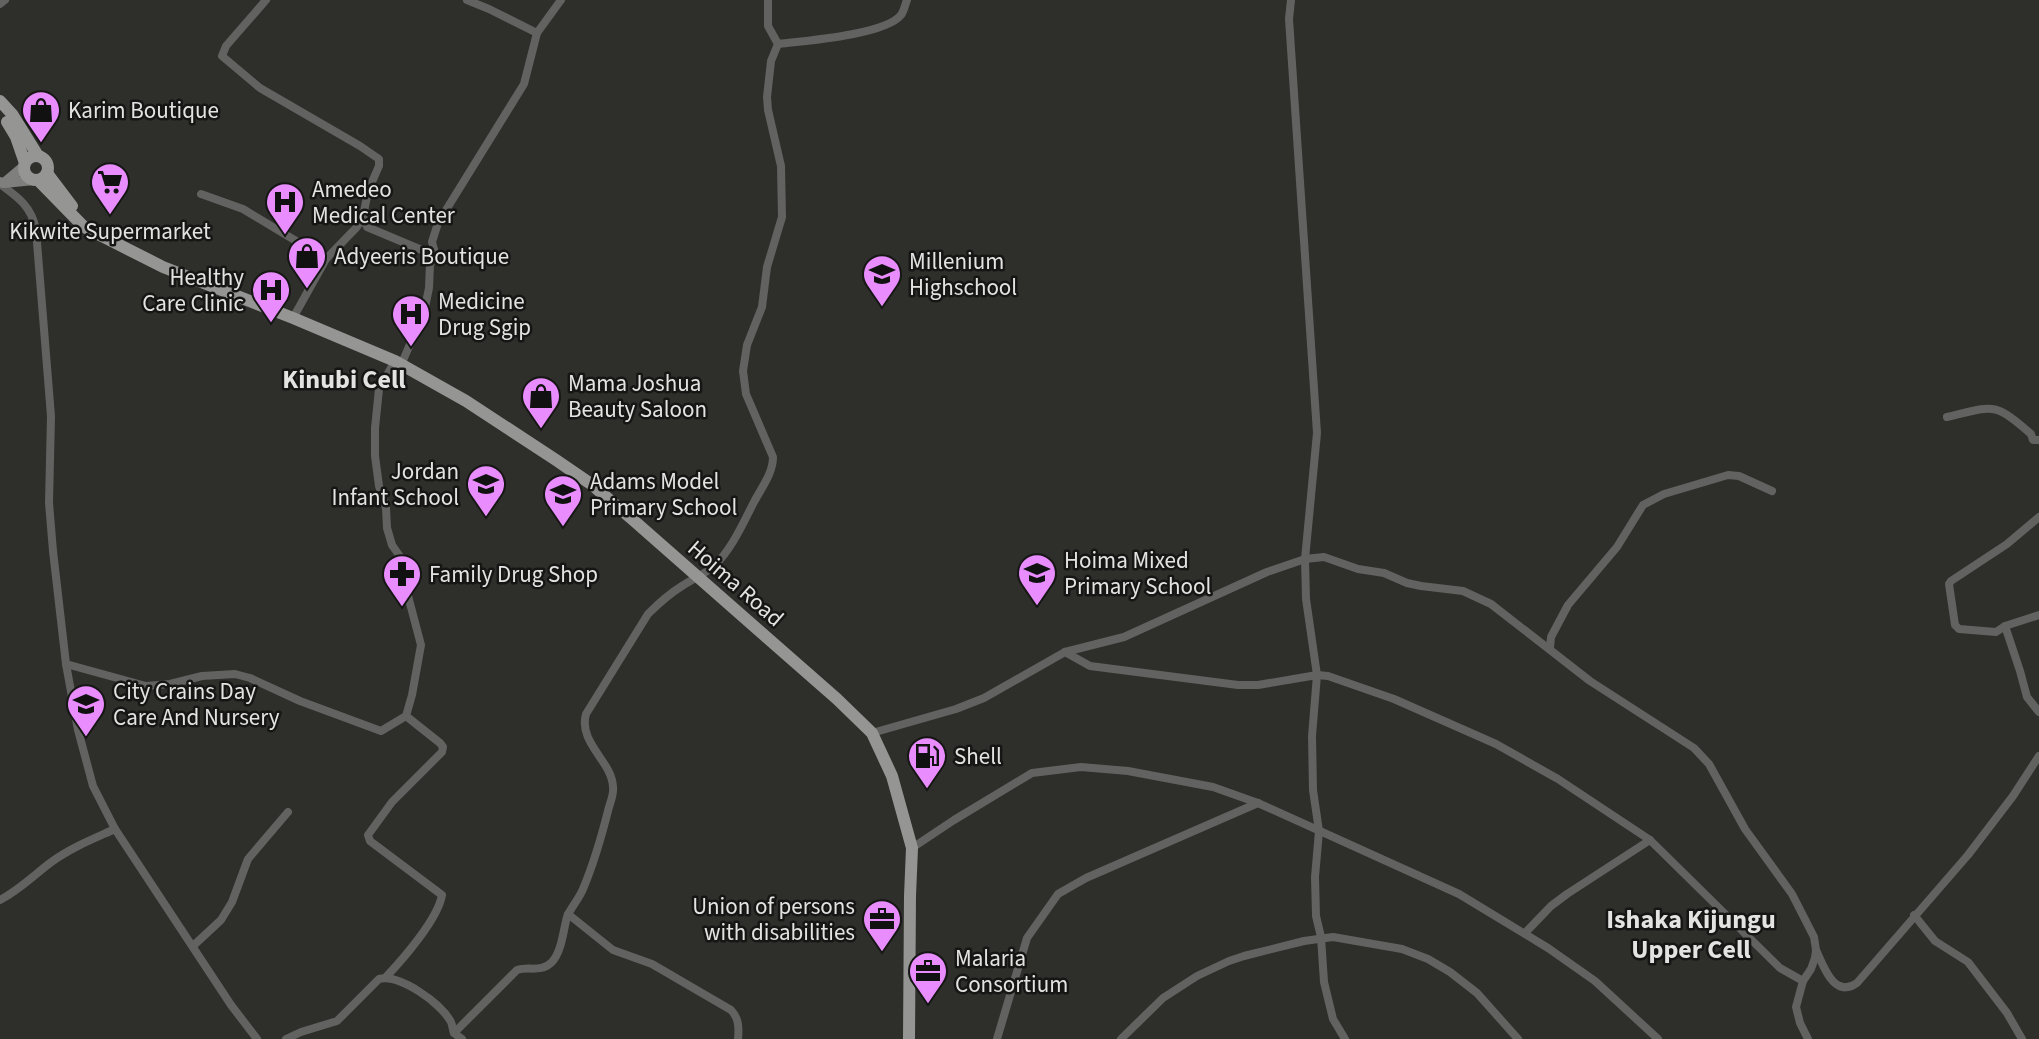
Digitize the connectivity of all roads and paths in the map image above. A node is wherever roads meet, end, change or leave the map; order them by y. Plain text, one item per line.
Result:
1 (5, 0) edge
2 (266, 0) edge
3 (467, 0) edge
4 (561, 0) edge
5 (768, 0) edge
6 (907, 0) edge
7 (1291, 0) edge
8 (0, 4) edge
9 (537, 33) junction
10 (778, 44) junction
11 (0, 102) edge
12 (38, 156) junction
13 (25, 164) junction
14 (40, 177) junction
15 (1, 183) edge
16 (201, 194) dead end
17 (363, 217) junction
18 (436, 256) junction
19 (326, 259) junction
20 (293, 318) junction
21 (398, 363) junction
22 (1947, 417) dead end
23 (2039, 440) edge
24 (1772, 491) dead end
25 (2039, 517) edge
26 (1305, 559) junction
27 (698, 578) junction
28 (2039, 615) edge
29 (2005, 626) junction
30 (1534, 636) junction
31 (1551, 637) junction
32 (1550, 648) junction
33 (1065, 652) junction
34 (66, 664) junction
35 (1317, 675) junction
36 (2039, 712) edge
37 (406, 716) junction
38 (872, 733) junction
39 (2039, 756) edge
40 (1258, 803) junction
41 (288, 812) dead end
42 (116, 829) junction
43 (1319, 831) junction
44 (1650, 839) junction
45 (912, 848) junction
46 (0, 900) edge
47 (568, 914) junction
48 (1914, 915) junction
49 (1525, 933) junction
50 (1321, 937) junction
51 (193, 946) junction
52 (1816, 950) junction
53 (386, 977) junction
54 (1802, 981) junction
55 (454, 1033) junction
56 (257, 1039) edge
57 (286, 1039) edge
58 (462, 1039) edge
59 (738, 1039) edge
60 (908, 1039) edge
61 (997, 1039) edge
62 (1121, 1039) edge
63 (1345, 1039) edge
64 (1518, 1039) edge
65 (1658, 1039) edge
66 (1808, 1039) edge
67 (2022, 1039) edge

1 - 8 street
2 - 17 street
3 - 9 street
4 - 9 street
5 - 10 street
6 - 10 street
7 - 26 street
9 - 18 street
10 - 27 street
11 - 12 main road
11 - 13 main road
12 - 13 main road
12 - 14 main road
13 - 14 main road
13 - 15 main road
14 - 15 main road
14 - 20 main road, Hoima Road
15 - 34 street
16 - 19 street
17 - 18 street
17 - 19 street
18 - 21 street
19 - 20 street
20 - 21 main road, Hoima Road
21 - 27 main road, Hoima Road
21 - 37 street
22 - 23 street
24 - 31 street
25 - 29 street
26 - 30 street
26 - 33 street
26 - 35 street
27 - 38 main road, Hoima Road
27 - 47 street
28 - 29 street
29 - 36 street
30 - 31 street
30 - 32 street
31 - 32 street
32 - 52 street
33 - 35 street
33 - 38 street
34 - 37 street
34 - 42 street
35 - 43 street
35 - 44 street
37 - 53 street
38 - 45 main road, Hoima Road
39 - 48 street
40 - 43 street
40 - 45 street
40 - 61 street
41 - 51 street
42 - 46 street
42 - 51 street
43 - 49 street
43 - 50 street
44 - 49 street
44 - 54 street
45 - 60 main road, Hoima Road
47 - 55 street
47 - 59 street
48 - 52 street
48 - 67 street
49 - 65 street
50 - 62 street
50 - 63 street
50 - 64 street
51 - 56 street
52 - 54 street
53 - 55 street
53 - 57 street
54 - 66 street
55 - 58 street

